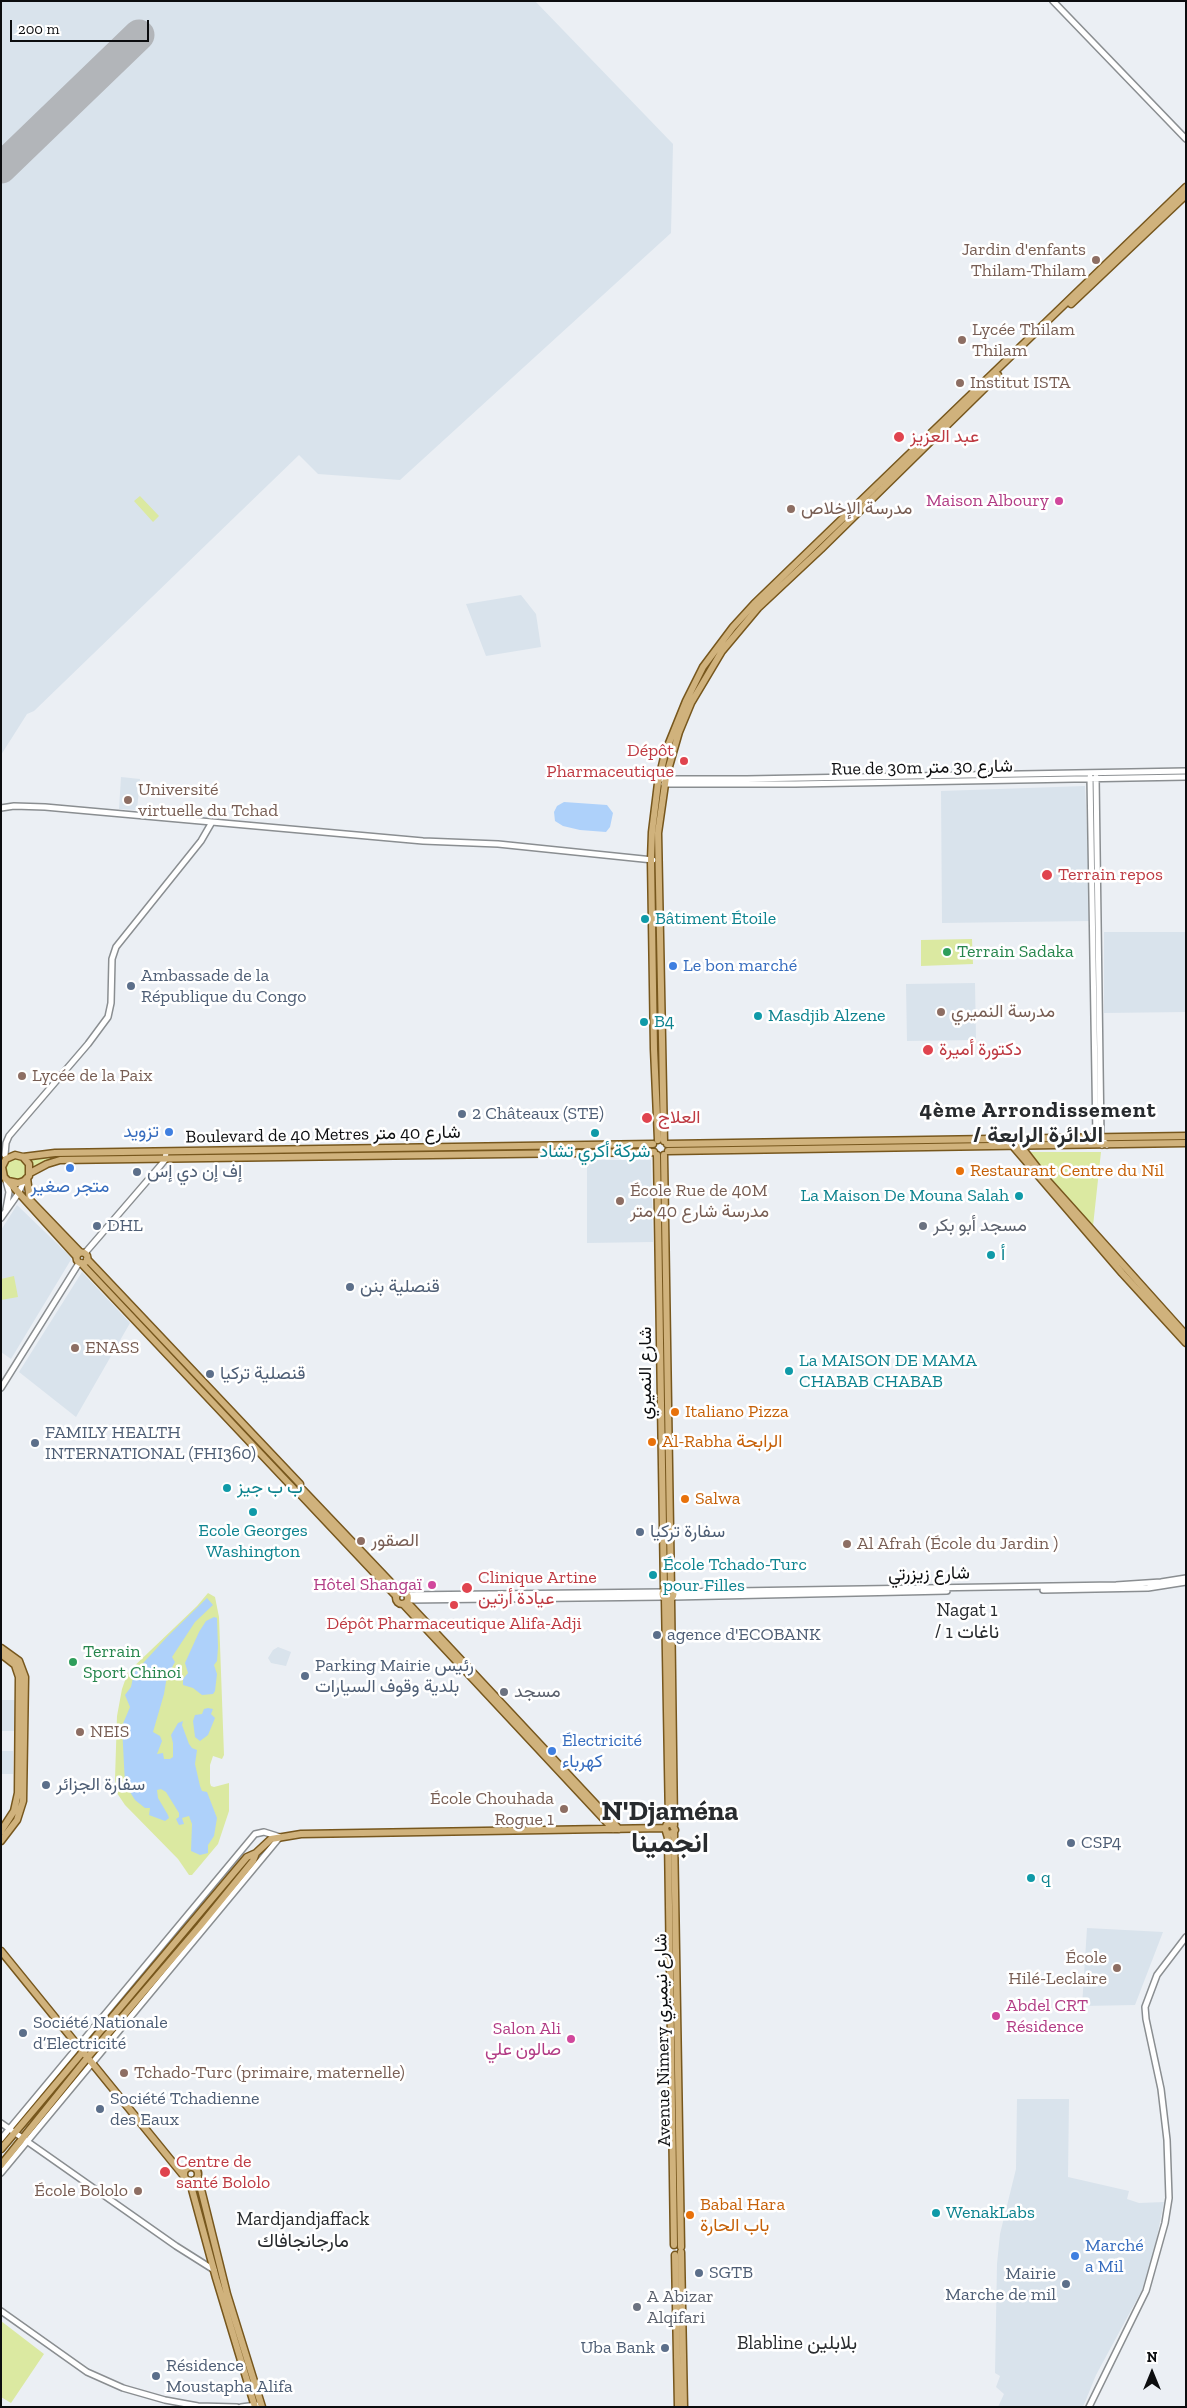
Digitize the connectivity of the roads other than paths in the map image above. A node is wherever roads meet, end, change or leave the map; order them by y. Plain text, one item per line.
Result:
1 (1053, 1) edge
2 (1186, 139) edge
3 (1186, 187) edge
4 (1186, 195) edge
5 (1186, 771) edge
6 (1093, 776) junction
7 (1186, 777) edge
8 (662, 781) junction
9 (1, 808) edge
10 (212, 822) junction
11 (654, 860) junction
12 (1186, 1136) edge
13 (1012, 1139) junction
14 (1102, 1141) junction
15 (661, 1142) junction
16 (1186, 1143) edge
17 (1020, 1146) junction
18 (1012, 1147) junction
19 (666, 1153) junction
20 (655, 1154) junction
21 (3, 1155) edge
22 (15, 1155) junction
23 (165, 1156) junction
24 (23, 1157) junction
25 (5, 1177) edge
26 (27, 1177) junction
27 (18, 1194) junction
28 (6, 1210) junction
29 (1, 1218) edge
30 (81, 1258) junction
31 (1186, 1335) edge
32 (1186, 1343) edge
33 (1, 1388) edge
34 (1186, 1578) edge
35 (1186, 1582) edge
36 (398, 1594) junction
37 (668, 1594) junction
38 (406, 1600) junction
39 (1, 1648) edge
40 (1, 1654) edge
41 (670, 1828) junction
42 (616, 1829) junction
43 (1, 1831) edge
44 (280, 1836) junction
45 (1, 1841) edge
46 (256, 1853) junction
47 (1186, 1936) edge
48 (1, 1951) edge
49 (82, 2048) junction
50 (88, 2057) junction
51 (93, 2064) junction
52 (1, 2123) edge
53 (12, 2131) junction
54 (1, 2139) edge
55 (25, 2140) junction
56 (1, 2149) edge
57 (1, 2164) edge
58 (185, 2171) junction
59 (1, 2173) edge
60 (198, 2177) junction
61 (190, 2182) junction
62 (678, 2250) junction
63 (214, 2270) junction
64 (1, 2311) edge
65 (259, 2406) edge
66 (237, 2407) edge
67 (241, 2407) edge
68 (678, 2407) edge
69 (684, 2407) edge
70 (1089, 2407) edge

1 - 2 street
3 - 8 main road
4 - 8 main road
5 - 6 street, Rue de 30m شارع 30 متر
6 - 7 street, Rue de 30m شارع 30 متر
6 - 8 street, Rue de 30m شارع 30 متر
6 - 14 street
8 - 11 main road
9 - 10 street
10 - 11 street
10 - 21 street
11 - 15 main road
12 - 14 main road
13 - 14 main road, Boulevard de 40 Metres شارع 40 متر
13 - 15 main road, Boulevard de 40 Metres شارع 40 متر
13 - 17 main road
13 - 18 main road
14 - 16 main road
14 - 17 main road, Boulevard de 40 Metres شارع 40 متر
15 - 19 main road, شارع النميري
15 - 20 main road, شارع النميري
15 - 23 main road, Boulevard de 40 Metres شارع 40 متر
17 - 18 main road, Boulevard de 40 Metres شارع 40 متر
17 - 31 main road
18 - 19 main road, Boulevard de 40 Metres شارع 40 متر
18 - 32 main road
19 - 20 main road, Boulevard de 40 Metres شارع 40 متر
19 - 37 main road, شارع النميري
20 - 23 main road, Boulevard de 40 Metres شارع 40 متر
20 - 37 main road, شارع النميري
21 - 22 main road
22 - 24 main road
22 - 25 main road
23 - 24 main road, Boulevard de 40 Metres شارع 40 متر
23 - 26 main road, Boulevard de 40 Metres شارع 40 متر
23 - 30 street
24 - 26 main road
25 - 26 main road
25 - 27 main road
25 - 28 street
26 - 27 street
26 - 30 main road
27 - 28 street
27 - 30 main road
28 - 29 street
30 - 33 street
30 - 36 main road
34 - 37 street, شارع زيزرتي
35 - 37 street, شارع زيزرتي
36 - 38 main road
36 - 38 main road
37 - 38 street
37 - 41 main road, Avenue Nimery شارع نيميري
38 - 42 main road
39 - 45 main road
40 - 43 main road
41 - 42 main road
41 - 62 main road, Avenue Nimery شارع نيميري
42 - 44 main road
44 - 46 main road
44 - 49 street
44 - 51 street
46 - 49 main road
46 - 50 main road
47 - 70 street
48 - 49 main road
49 - 50 main road
49 - 53 main road
50 - 51 main road
50 - 55 main road
51 - 55 street
51 - 58 main road
52 - 53 street
53 - 54 street
53 - 55 street
53 - 56 main road
55 - 57 main road
55 - 59 street
55 - 63 street
58 - 60 main road
58 - 61 main road
60 - 61 main road
60 - 65 main road
61 - 63 main road
62 - 68 main road, Avenue Nimery شارع نيميري
62 - 69 main road, Avenue Nimery شارع نيميري
63 - 65 main road
64 - 66 street
65 - 67 street

